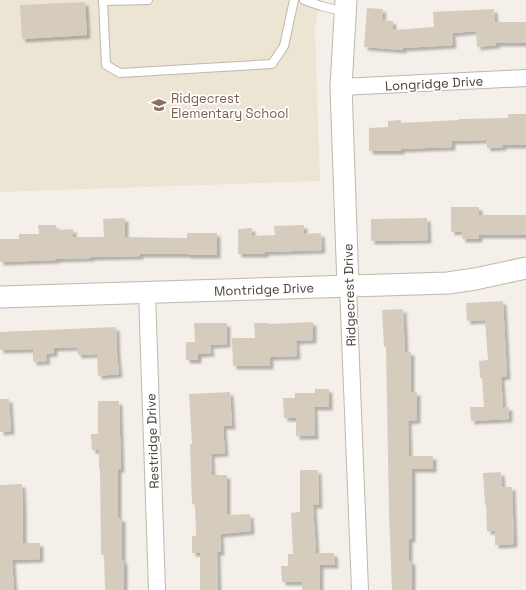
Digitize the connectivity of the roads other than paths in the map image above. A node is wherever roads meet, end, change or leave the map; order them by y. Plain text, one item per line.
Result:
1 (148, 0) edge
2 (294, 0) edge
3 (304, 0) edge
4 (103, 1) edge
5 (346, 6) edge
6 (526, 78) edge
7 (341, 87) junction
8 (526, 268) edge
9 (348, 286) junction
10 (147, 293) junction
11 (0, 297) edge
12 (157, 590) edge
13 (360, 590) edge

1 - 4 lane
2 - 4 lane
3 - 5 lane
5 - 7 street, Ridgecrest Drive
6 - 7 street, Longridge Drive
7 - 9 street, Ridgecrest Drive
8 - 9 street, Montridge Drive
9 - 10 street, Montridge Drive
9 - 13 street, Ridgecrest Drive
10 - 11 street, Montridge Drive
10 - 12 street, Restridge Drive

